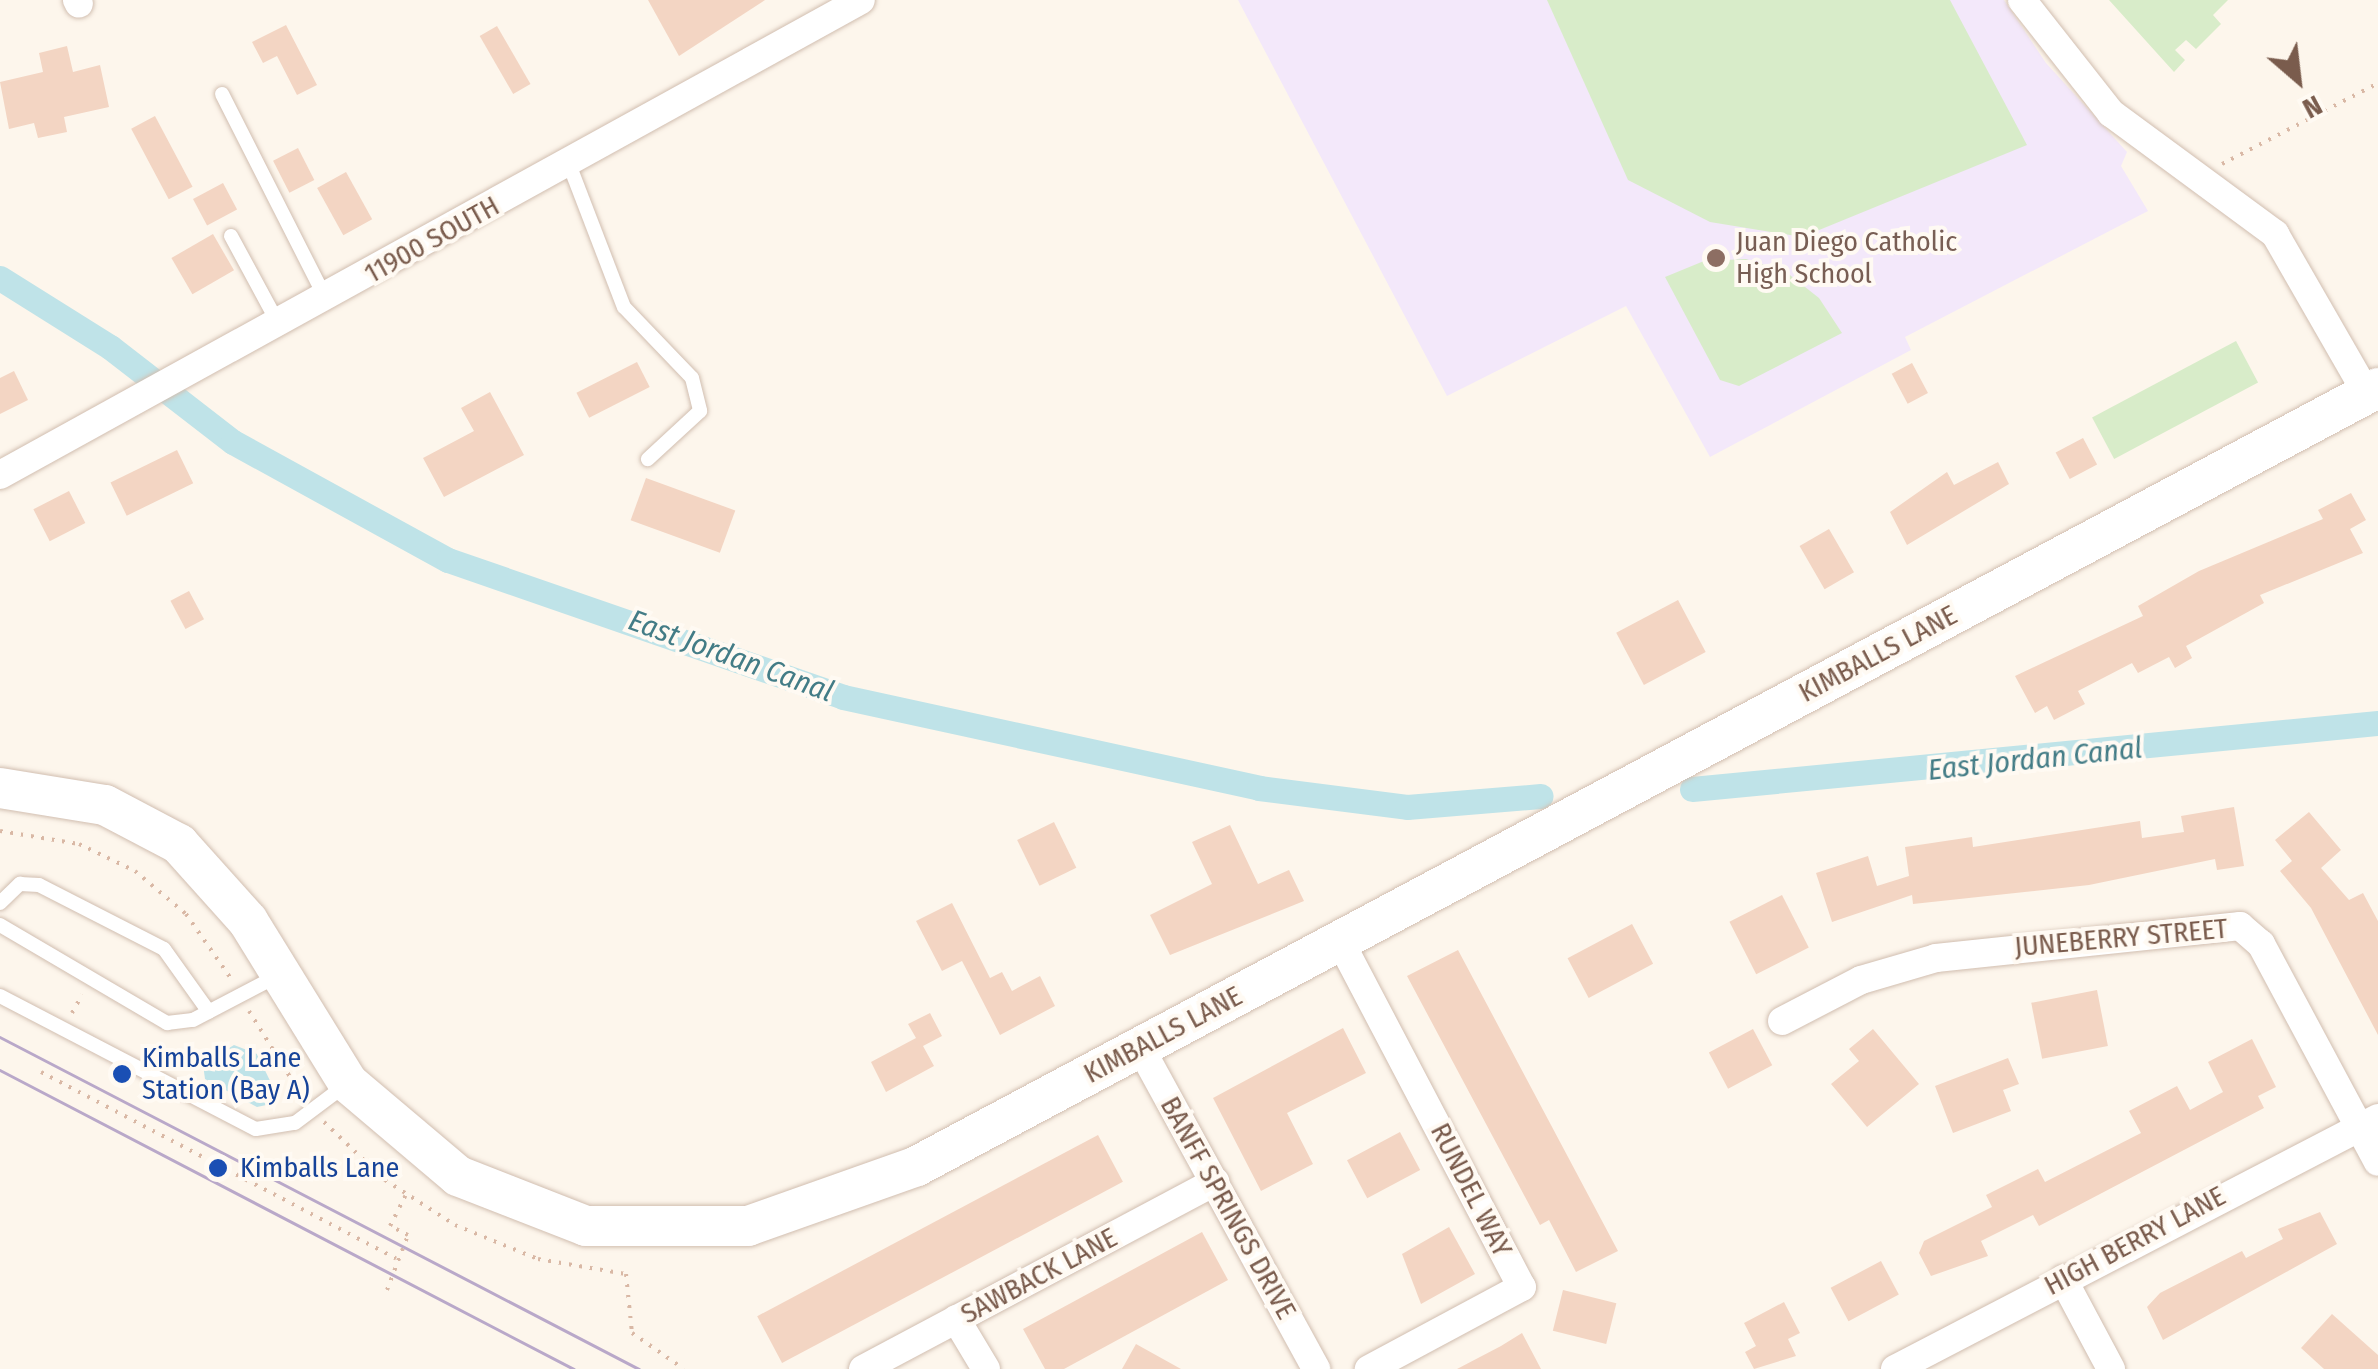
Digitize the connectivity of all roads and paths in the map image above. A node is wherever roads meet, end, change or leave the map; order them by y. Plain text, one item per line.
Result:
1 (861, 0) edge
2 (2022, 0) edge
3 (2378, 83) edge
4 (222, 94) dead end
5 (569, 164) junction
6 (2222, 164) dead end
7 (231, 236) dead end
8 (327, 299) junction
9 (280, 326) junction
10 (2372, 391) edge
11 (648, 459) dead end
12 (0, 475) edge
13 (4, 786) edge
14 (0, 903) edge
15 (0, 925) edge
16 (1340, 940) junction
17 (279, 975) junction
18 (89, 982) junction
19 (0, 996) edge
20 (72, 1012) dead end
21 (209, 1012) junction
22 (1782, 1021) dead end
23 (1140, 1047) junction
24 (41, 1072) dead end
25 (348, 1083) junction
26 (2368, 1122) edge
27 (2378, 1162) edge
28 (1215, 1182) junction
29 (396, 1258) junction
30 (2063, 1278) junction
31 (387, 1290) dead end
32 (956, 1319) junction
33 (684, 1369) edge
34 (862, 1369) edge
35 (986, 1369) edge
36 (1316, 1369) edge
37 (1370, 1369) edge
38 (1895, 1369) edge
39 (2111, 1369) edge

1 - 5 street, 11900 SOUTH
2 - 10 street
3 - 6 path
4 - 8 lane
5 - 8 street, 11900 SOUTH
5 - 11 lane
7 - 9 lane
8 - 9 street, 11900 SOUTH
9 - 12 street, 11900 SOUTH
10 - 16 street, KIMBALLS LANE
13 - 17 street, KIMBALLS LANE
14 - 21 lane
15 - 18 lane
16 - 23 street, KIMBALLS LANE
16 - 37 street, RUNDEL WAY
17 - 21 lane
17 - 25 street, KIMBALLS LANE
18 - 20 path
18 - 21 lane
19 - 25 lane
22 - 26 street, JUNEBERRY STREET
23 - 25 street, KIMBALLS LANE
23 - 28 street, BANFF SPRINGS DRIVE
24 - 29 path
26 - 27 street, JUNEBERRY STREET
26 - 30 street, HIGH BERRY LANE
28 - 32 street, SAWBACK LANE
28 - 36 street, BANFF SPRINGS DRIVE
29 - 31 path
29 - 33 path
30 - 38 street, HIGH BERRY LANE
30 - 39 street
32 - 34 street, SAWBACK LANE
32 - 35 street

